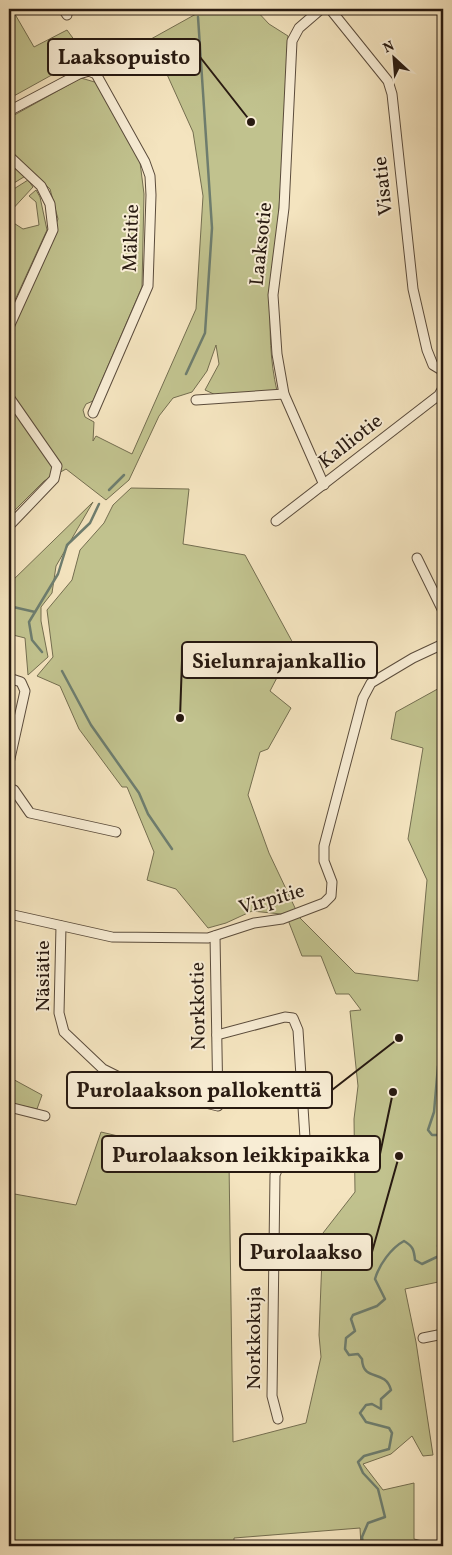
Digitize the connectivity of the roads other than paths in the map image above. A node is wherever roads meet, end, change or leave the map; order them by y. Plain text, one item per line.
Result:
1 (321, 9) edge
2 (330, 9) edge
3 (9, 111) edge
4 (9, 156) edge
5 (9, 327) edge
6 (443, 371) edge
7 (443, 388) edge
8 (284, 394) junction
9 (9, 397) edge
10 (196, 400) dead end
11 (93, 413) dead end
12 (324, 486) junction
13 (276, 521) dead end
14 (9, 526) edge
15 (417, 558) dead end
16 (443, 611) edge
17 (443, 644) edge
18 (9, 678) edge
19 (9, 763) edge
20 (9, 789) edge
21 (116, 832) dead end
22 (9, 914) edge
23 (61, 926) junction
24 (215, 936) junction
25 (217, 1035) junction
26 (218, 1106) joint
27 (9, 1107) edge
28 (45, 1116) dead end
29 (443, 1334) edge
30 (423, 1338) dead end
31 (278, 1419) dead end

1 - 8 street, Laaksotie
2 - 6 street, Visatie
3 - 11 street, Mäkitie
4 - 5 street
7 - 12 street, Kalliotie
8 - 10 street
8 - 12 street, Laaksotie
9 - 14 street
12 - 13 street, Kalliotie
15 - 16 street
17 - 24 street, Virpitie
18 - 19 street
20 - 21 street
22 - 23 street, Virpitie
23 - 24 street, Virpitie
23 - 26 street, Näsiätie
24 - 25 street, Norkkotie
25 - 26 street, Norkkotie
25 - 31 street, Norkkokuja
27 - 28 street
29 - 30 street

